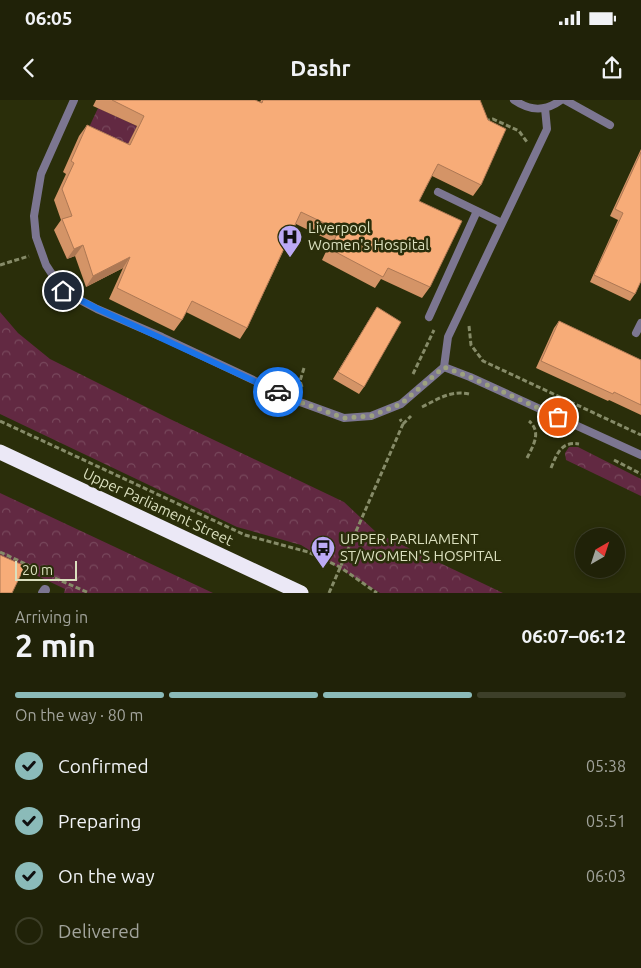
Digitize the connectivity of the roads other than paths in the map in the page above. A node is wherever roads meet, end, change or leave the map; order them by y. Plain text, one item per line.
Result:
1 (74, 100) edge
2 (514, 100) edge
3 (561, 100) edge
4 (565, 100) edge
5 (546, 108) junction
6 (610, 125) dead end
7 (438, 192) dead end
8 (477, 211) junction
9 (502, 223) junction
10 (429, 317) dead end
11 (641, 323) edge
12 (636, 333) dead end
13 (444, 367) junction
14 (0, 452) edge
15 (641, 455) edge
16 (301, 593) edge

1 - 13 lane
2 - 5 lane
3 - 5 lane
4 - 6 lane
5 - 9 lane
7 - 8 lane
8 - 9 lane
8 - 10 lane
9 - 13 lane
11 - 12 lane
13 - 15 lane
14 - 16 highway, Upper Parliament Street

